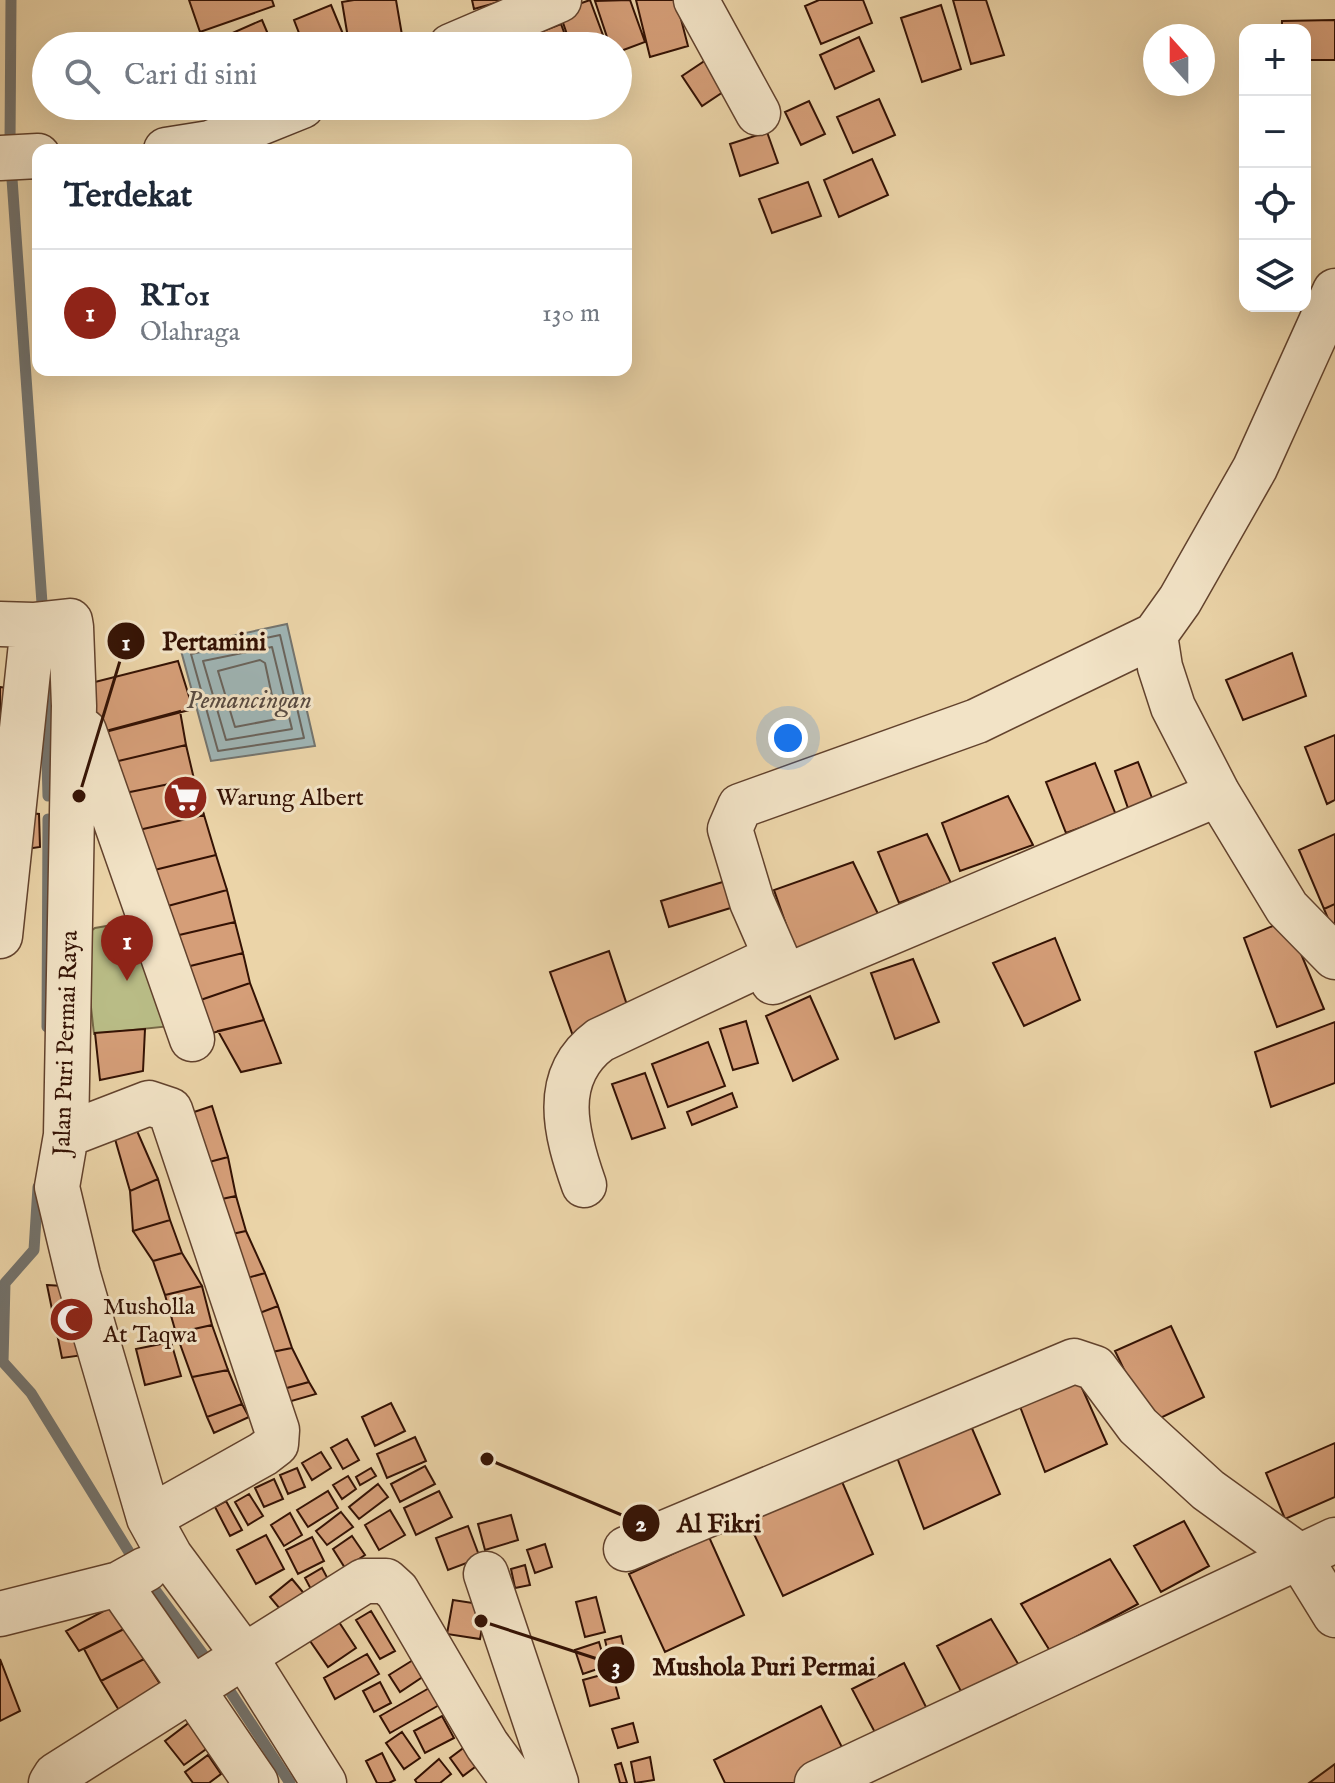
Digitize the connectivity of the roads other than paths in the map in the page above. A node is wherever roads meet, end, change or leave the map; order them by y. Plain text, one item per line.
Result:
1 (559, 0) edge
2 (696, 0) edge
3 (484, 32) edge
4 (758, 113) dead end
5 (267, 120) edge
6 (204, 144) edge
7 (32, 156) edge
8 (0, 158) edge
9 (1335, 291) edge
10 (34, 623) edge
11 (1155, 635) junction
12 (74, 706) junction
13 (1218, 794) junction
14 (7, 804) edge
15 (0, 936) edge
16 (1335, 957) edge
17 (773, 982) dead end
18 (192, 1039) dead end
19 (66, 1135) junction
20 (584, 1185) dead end
21 (149, 1518) junction
22 (1317, 1548) edge
23 (626, 1549) dead end
24 (168, 1557) junction
25 (486, 1574) dead end
26 (122, 1582) junction
27 (0, 1614) edge
28 (1335, 1615) edge
29 (241, 1660) junction
30 (196, 1686) junction
31 (51, 1783) edge
32 (256, 1783) edge
33 (324, 1783) edge
34 (515, 1783) edge
35 (556, 1783) edge
36 (817, 1783) edge

1 - 3 street
2 - 4 street
5 - 6 street
7 - 8 street
9 - 11 street
10 - 12 street, Jalan Puri Permai Raya
10 - 14 street
11 - 13 street
11 - 20 street
12 - 18 street
12 - 19 street, Jalan Puri Permai Raya
13 - 16 street
13 - 17 street
14 - 15 street
19 - 21 street, Jalan Puri Permai Raya
19 - 21 street
21 - 24 street, Jalan Puri Permai Raya
22 - 23 street
22 - 28 street
22 - 36 street
24 - 26 street
24 - 29 street, Jalan Puri Permai Raya
25 - 35 street
26 - 27 street
26 - 30 street
29 - 30 street
29 - 33 street, Jalan Puri Permai Raya
29 - 34 street
30 - 31 street
30 - 32 street

